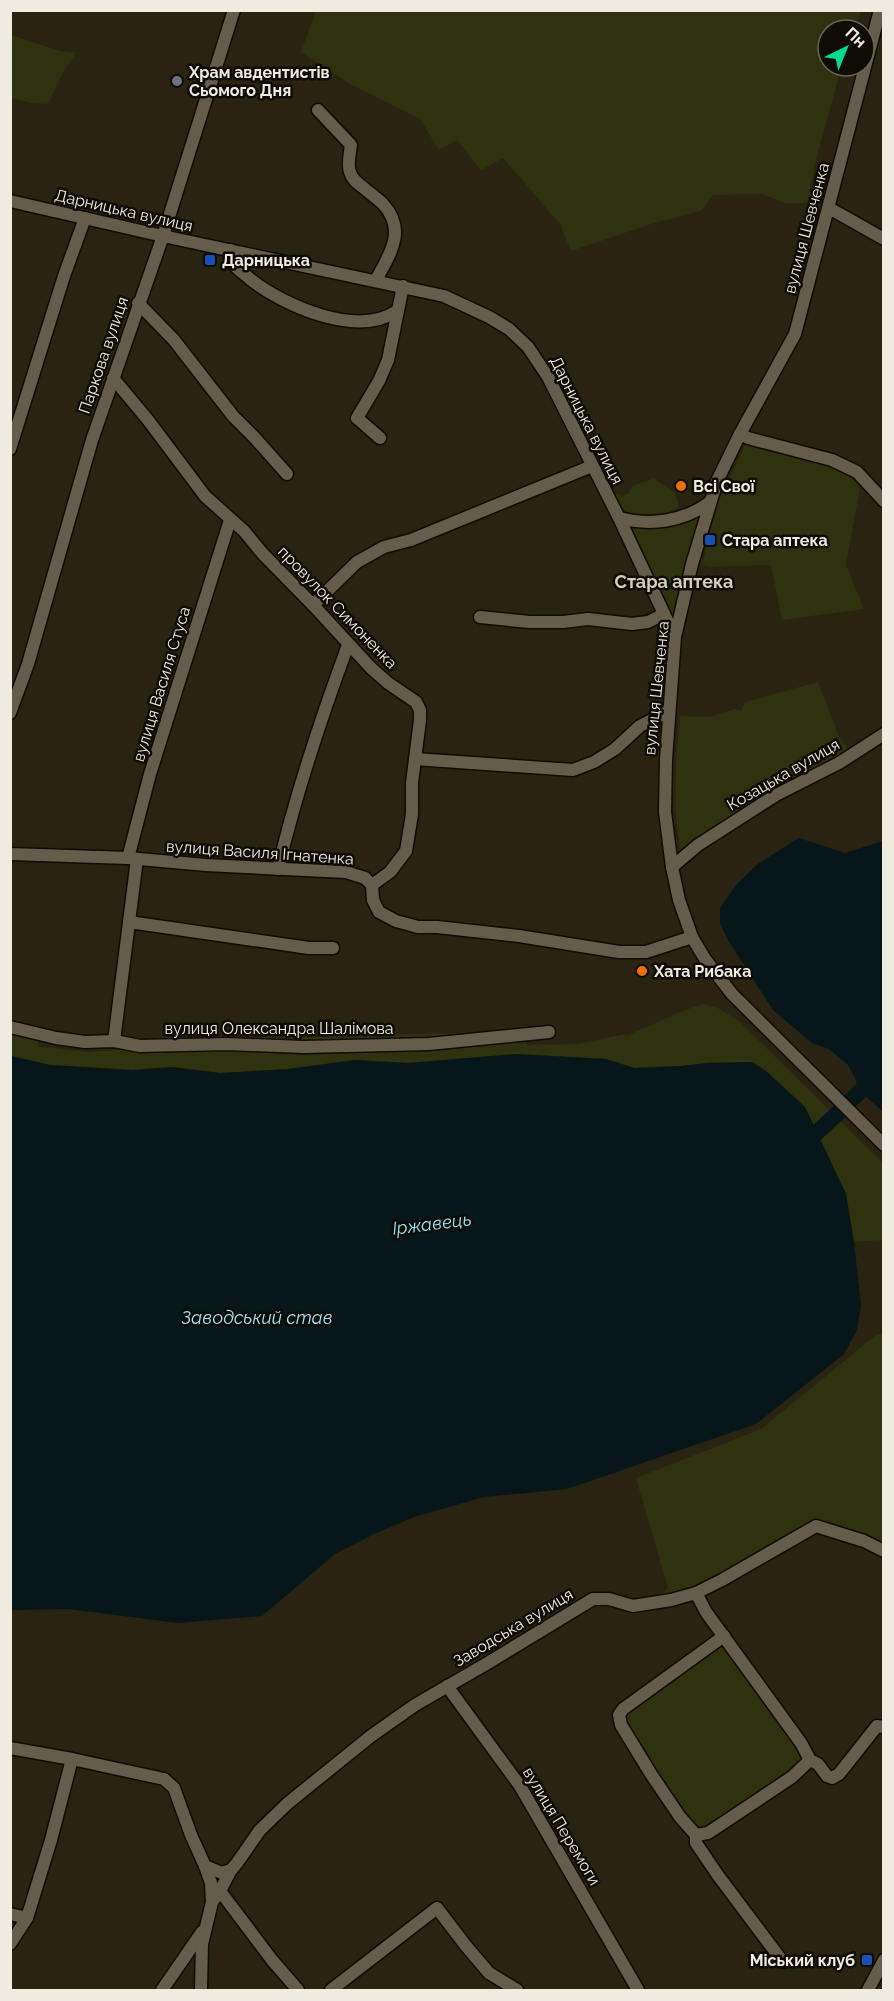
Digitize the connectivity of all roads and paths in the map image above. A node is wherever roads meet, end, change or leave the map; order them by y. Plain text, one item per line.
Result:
1 (234, 10) edge
2 (880, 10) edge
3 (318, 110) dead end
4 (10, 201) edge
5 (829, 208) junction
6 (85, 218) junction
7 (163, 236) junction
8 (884, 239) edge
9 (230, 250) junction
10 (376, 280) junction
11 (403, 286) junction
12 (138, 303) junction
13 (397, 311) junction
14 (113, 378) junction
15 (740, 434) junction
16 (380, 438) dead end
17 (10, 449) edge
18 (592, 466) junction
19 (287, 474) dead end
20 (884, 501) edge
21 (710, 502) junction
22 (619, 518) junction
23 (230, 520) junction
24 (313, 605) junction
25 (664, 614) junction
26 (480, 617) dead end
27 (675, 637) junction
28 (348, 645) junction
29 (669, 711) junction
30 (10, 713) edge
31 (884, 734) edge
32 (415, 759) junction
33 (10, 854) edge
34 (132, 859) junction
35 (672, 867) junction
36 (278, 869) junction
37 (372, 885) junction
38 (129, 922) junction
39 (692, 937) junction
40 (333, 948) dead end
41 (10, 1027) edge
42 (549, 1032) dead end
43 (114, 1041) junction
44 (884, 1145) edge
45 (884, 1551) edge
46 (696, 1593) junction
47 (724, 1636) junction
48 (447, 1686) junction
49 (884, 1727) edge
50 (10, 1748) edge
51 (72, 1759) junction
52 (810, 1760) junction
53 (696, 1835) junction
54 (208, 1867) junction
55 (231, 1870) junction
56 (220, 1891) junction
57 (212, 1902) junction
58 (10, 1914) edge
59 (208, 1916) junction
60 (27, 1918) junction
61 (10, 1944) edge
62 (884, 1960) edge
63 (783, 1962) dead end
64 (162, 1990) edge
65 (201, 1990) edge
66 (298, 1990) edge
67 (331, 1990) edge
68 (517, 1990) edge
69 (638, 1990) edge
70 (868, 1990) edge

1 - 7 street, Паркова вулиця
2 - 5 street, вулиця Шевченка
3 - 10 street
4 - 6 street, Дарницька вулиця
5 - 8 street
5 - 15 street, вулиця Шевченка
6 - 7 street, Дарницька вулиця
6 - 17 street
7 - 9 street, Дарницька вулиця
7 - 12 street, Паркова вулиця
9 - 10 street, Дарницька вулиця
9 - 13 street
10 - 11 street, Дарницька вулиця
11 - 13 street
11 - 18 street, Дарницька вулиця
12 - 14 street, Паркова вулиця
12 - 19 street
13 - 16 street
14 - 23 street, провулок Симоненка
14 - 30 street, Паркова вулиця
15 - 20 street
15 - 21 street, вулиця Шевченка
18 - 22 street, Дарницька вулиця
18 - 24 street
21 - 22 street
21 - 27 street, вулиця Шевченка
22 - 25 street, Дарницька вулиця
23 - 24 street, провулок Симоненка
23 - 34 street, вулиця Василя Стуса
24 - 28 street, провулок Симоненка
25 - 26 street
25 - 27 street, Дарницька вулиця
27 - 29 street, вулиця Шевченка
28 - 32 street, провулок Симоненка
28 - 36 street
29 - 32 street
29 - 35 street, вулиця Шевченка
31 - 35 street, Козацька вулиця
32 - 37 street, провулок Симоненка
33 - 34 street, вулиця Василя Ігнатенка
34 - 36 street, вулиця Василя Ігнатенка
34 - 38 street, вулиця Василя Стуса
35 - 39 street, вулиця Шевченка
36 - 37 street, вулиця Василя Ігнатенка
37 - 39 street
38 - 40 street
38 - 43 street, вулиця Василя Стуса
39 - 44 street, вулиця Шевченка
41 - 43 street, вулиця Олександра Шалімова
42 - 43 street, вулиця Олександра Шалімова
45 - 46 street, Заводська вулиця
46 - 47 street
46 - 48 street, Заводська вулиця
47 - 52 street
47 - 53 street
48 - 55 street, Заводська вулиця
48 - 69 street, вулиця Перемоги
49 - 52 street
50 - 51 street
51 - 54 street
51 - 60 street
52 - 53 street
53 - 63 street
54 - 55 street
54 - 57 street
55 - 56 street, Заводська вулиця
56 - 57 street, Заводська вулиця
56 - 66 street
57 - 59 street
58 - 60 street
59 - 64 street
59 - 65 street
60 - 61 street
62 - 70 street
67 - 68 street

